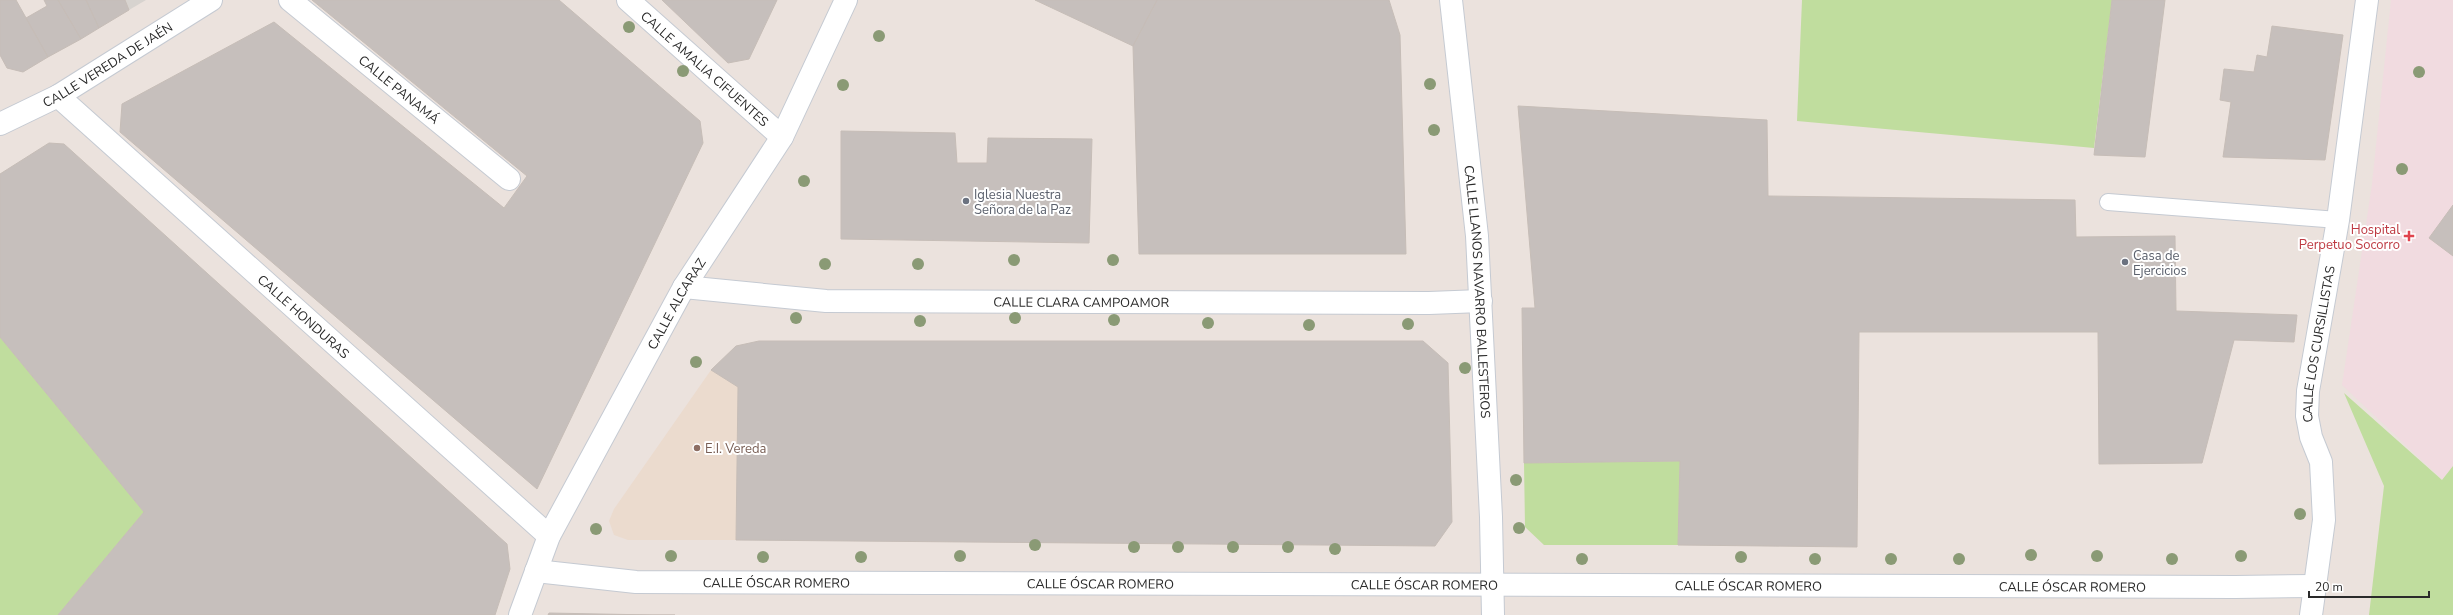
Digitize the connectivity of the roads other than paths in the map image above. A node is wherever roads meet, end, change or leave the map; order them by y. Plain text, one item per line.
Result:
1 (211, 0) edge
2 (290, 0) edge
3 (628, 0) edge
4 (846, 0) edge
5 (1451, 0) edge
6 (2367, 0) edge
7 (58, 96) junction
8 (2, 119) edge
9 (782, 137) junction
10 (509, 179) dead end
11 (2108, 202) dead end
12 (2338, 220) junction
13 (684, 287) junction
14 (1481, 301) junction
15 (549, 536) junction
16 (536, 571) junction
17 (1494, 585) junction
18 (2314, 586) junction
19 (520, 615) edge
20 (1493, 615) edge
21 (2311, 615) edge

1 - 7 street, CALLE VEREDA DE JAÉN
2 - 10 street, CALLE PANAMÁ
3 - 9 street, CALLE AMALIA CIFUENTES
4 - 9 street, CALLE ALCARAZ
5 - 14 street, CALLE LLANOS NAVARRO BALLESTEROS
6 - 12 street, CALLE LOS CURSILLISTAS
7 - 8 street, CALLE VEREDA DE JAÉN
7 - 15 street, CALLE HONDURAS
9 - 13 street, CALLE ALCARAZ
11 - 12 lane
12 - 18 street, CALLE LOS CURSILLISTAS
13 - 14 street, CALLE CLARA CAMPOAMOR
13 - 15 street, CALLE ALCARAZ
14 - 17 street, CALLE LLANOS NAVARRO BALLESTEROS
15 - 16 street, CALLE ALCARAZ
16 - 17 street, CALLE ÓSCAR ROMERO
16 - 19 street, CALLE ALCARAZ
17 - 18 street, CALLE ÓSCAR ROMERO
17 - 20 street, CALLE LLANOS NAVARRO BALLESTEROS
18 - 21 street, CALLE LOS CURSILLISTAS

